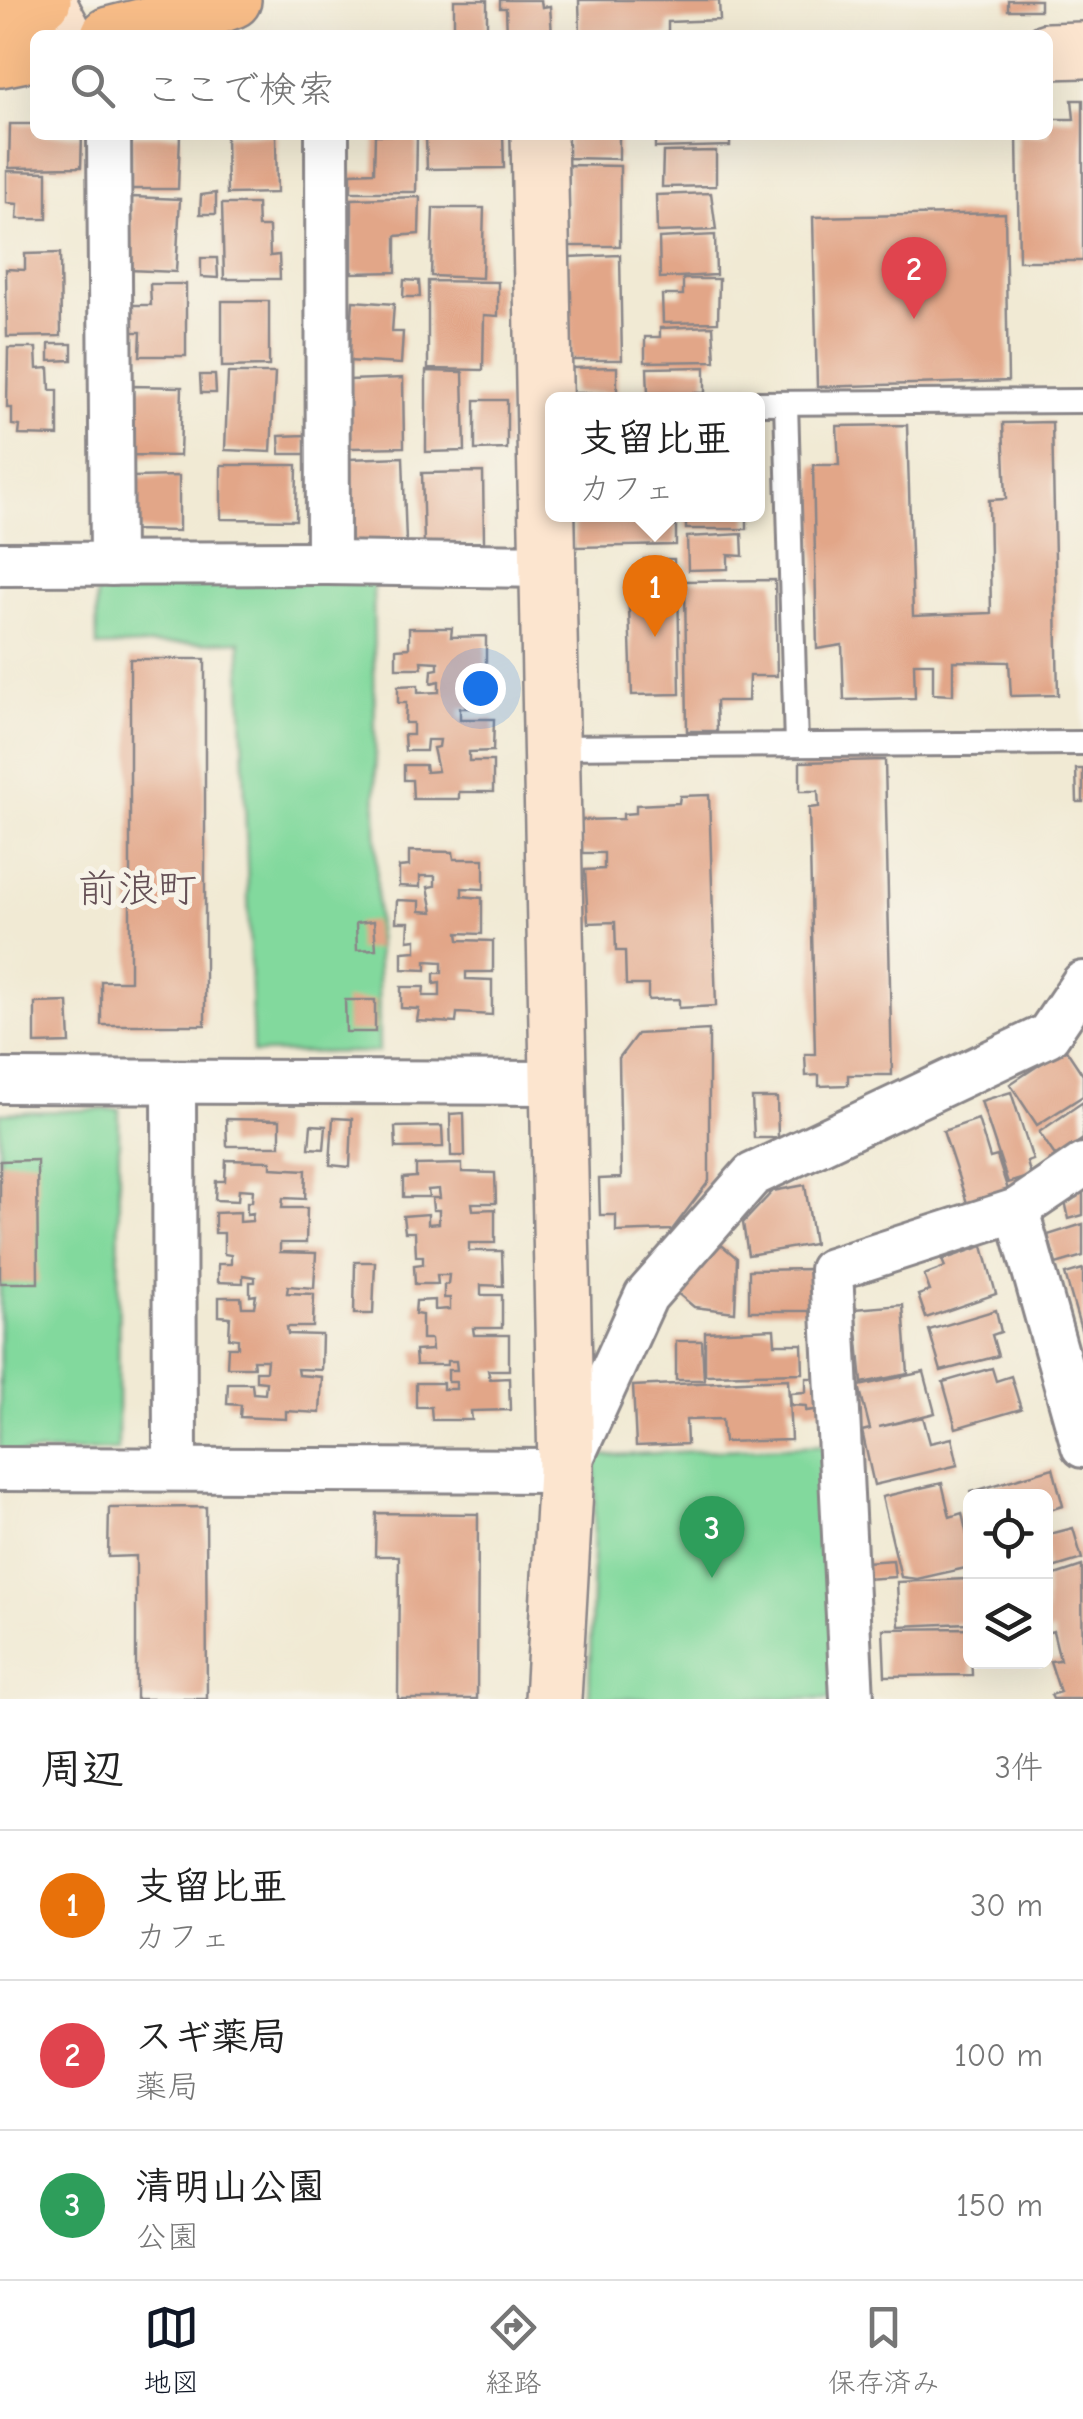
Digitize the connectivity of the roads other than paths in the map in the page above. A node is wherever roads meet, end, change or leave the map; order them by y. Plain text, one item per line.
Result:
1 (44, 0) edge
2 (233, 0) edge
3 (0, 10) edge
4 (63, 30) edge
5 (127, 30) edge
6 (1053, 50) edge
7 (1083, 50) edge
8 (30, 53) edge
9 (0, 59) edge
10 (109, 140) edge
11 (327, 140) edge
12 (539, 140) edge
13 (549, 392) edge
14 (1083, 401) edge
15 (765, 403) edge
16 (786, 403) junction
17 (548, 522) edge
18 (328, 562) junction
19 (0, 564) edge
20 (112, 564) junction
21 (548, 566) junction
22 (1083, 743) edge
23 (796, 745) junction
24 (553, 747) junction
25 (1083, 983) edge
26 (0, 1081) edge
27 (174, 1082) junction
28 (556, 1083) junction
29 (1083, 1165) edge
30 (1016, 1210) junction
31 (1083, 1446) edge
32 (175, 1468) junction
33 (0, 1469) edge
34 (566, 1470) junction
35 (552, 1699) edge
36 (852, 1699) edge

1 - 3 main road
1 - 4 street
2 - 5 main road
6 - 7 street
8 - 9 main road
10 - 20 street
11 - 18 street
12 - 13 street
14 - 16 lane
15 - 16 lane
16 - 23 lane
17 - 21 street
18 - 20 street
18 - 21 street
19 - 20 street
21 - 24 street
22 - 23 lane
23 - 24 lane
24 - 28 street
25 - 34 street
26 - 27 street
27 - 28 street
27 - 32 street
28 - 34 street
29 - 30 street
30 - 31 street
30 - 36 street
32 - 33 street
32 - 34 street
34 - 35 street

